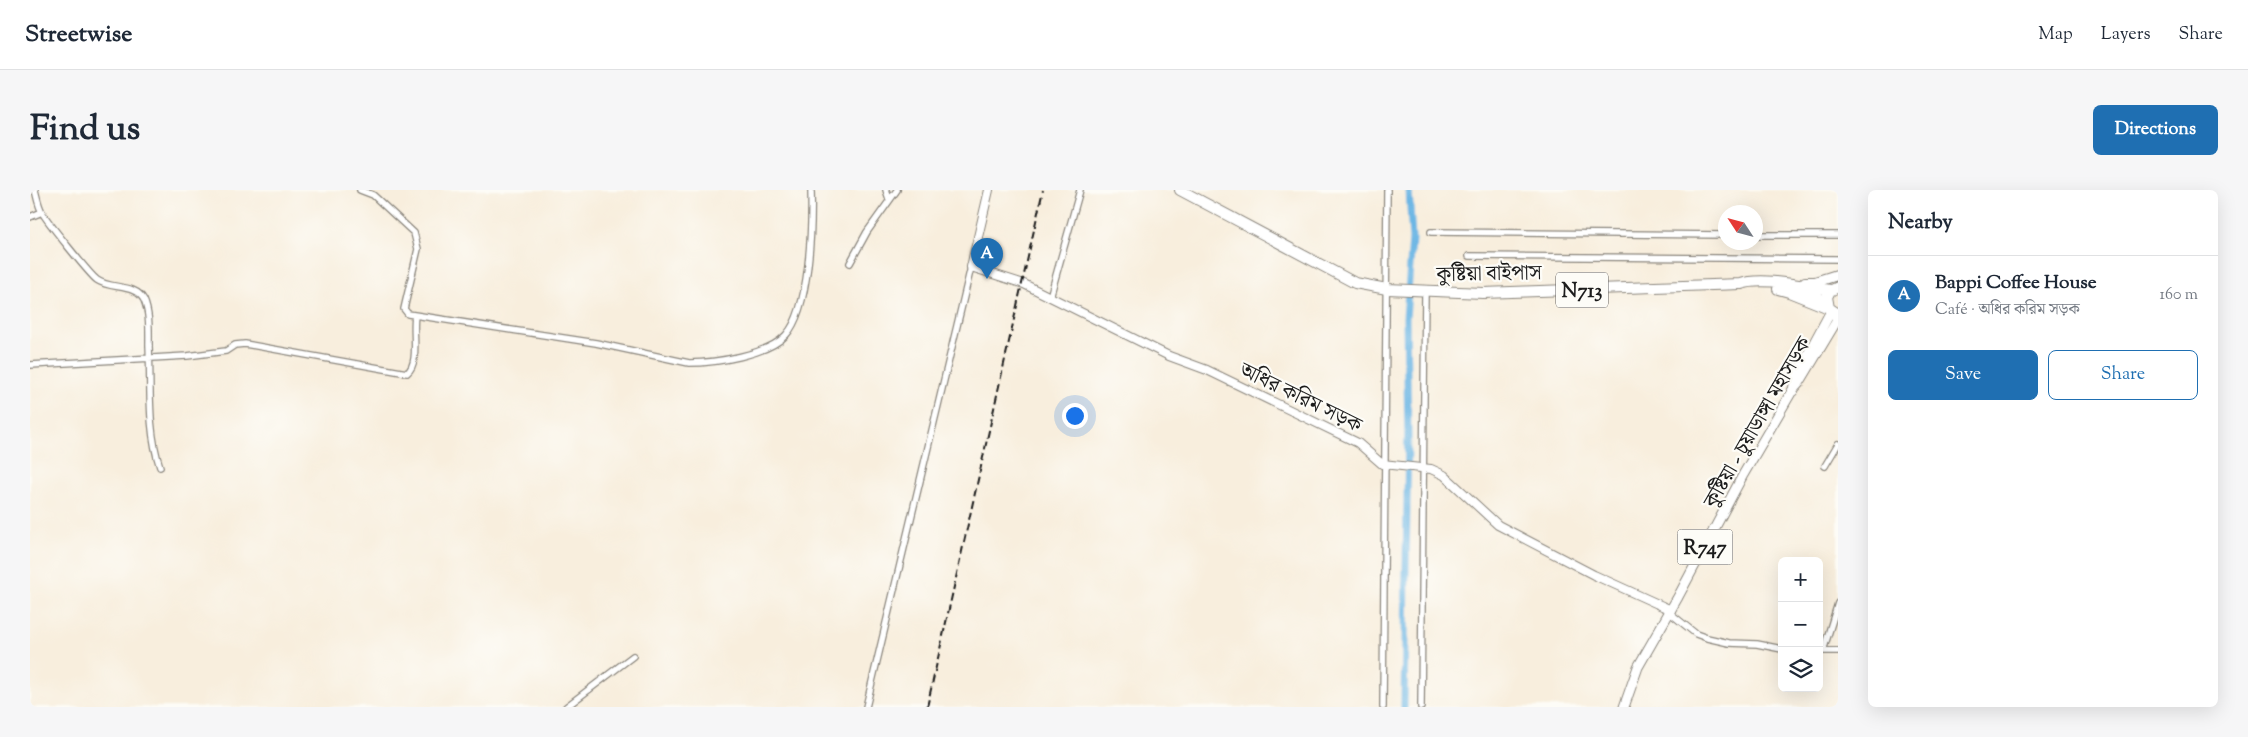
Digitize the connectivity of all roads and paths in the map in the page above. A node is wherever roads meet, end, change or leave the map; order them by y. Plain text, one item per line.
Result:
1 (35, 190) edge
2 (360, 190) edge
3 (811, 190) edge
4 (886, 190) edge
5 (897, 190) edge
6 (989, 190) edge
7 (1080, 190) edge
8 (1180, 190) edge
9 (1387, 190) edge
10 (889, 199) junction
11 (42, 212) junction
12 (30, 217) edge
13 (1431, 232) dead end
14 (1718, 235) edge
15 (1763, 235) edge
16 (1838, 235) edge
17 (1470, 256) dead end
18 (1838, 258) edge
19 (850, 263) dead end
20 (972, 267) junction
21 (1837, 273) edge
22 (1778, 286) junction
23 (1835, 288) edge
24 (1386, 289) junction
25 (1424, 292) junction
26 (1050, 297) junction
27 (1832, 310) edge
28 (415, 316) junction
29 (150, 358) junction
30 (30, 365) edge
31 (1838, 444) edge
32 (1388, 466) junction
33 (1825, 466) dead end
34 (160, 467) dead end
35 (1424, 468) junction
36 (1838, 603) edge
37 (1671, 611) junction
38 (1822, 647) edge
39 (1778, 648) edge
40 (1838, 650) edge
41 (1823, 651) edge
42 (633, 656) dead end
43 (566, 707) edge
44 (866, 707) edge
45 (1383, 707) edge
46 (1421, 707) edge
47 (1624, 707) edge

1 - 11 street
2 - 28 street
3 - 28 street
4 - 10 street
5 - 10 street
6 - 20 main road
7 - 26 street
8 - 24 highway, কুষ্টিয়া বাইপাস / N713
9 - 24 street
10 - 19 street
11 - 12 street
11 - 29 street
13 - 14 street
15 - 16 street
17 - 18 street
20 - 26 main road, অধির করিম সড়ক
20 - 44 street
21 - 22 highway
21 - 23 highway
22 - 23 highway, কুষ্টিয়া বাইপাস / N713
22 - 25 highway, কুষ্টিয়া বাইপাস / N713
22 - 27 highway
23 - 27 highway
24 - 25 highway, কুষ্টিয়া বাইপাস / N713
24 - 32 street
25 - 35 street
26 - 32 main road, অধির করিম সড়ক
27 - 37 main road, কুষ্টিয়া - চুয়াডাঙ্গা মহাসড়ক / R747
28 - 29 street
29 - 30 street
29 - 34 street
31 - 33 street
32 - 35 main road
32 - 45 street
35 - 37 main road
35 - 46 street
36 - 38 street
37 - 39 street
37 - 47 main road, কুষ্টিয়া - চুয়াডাঙ্গা মহাসড়ক / R747
40 - 41 street
42 - 43 street

